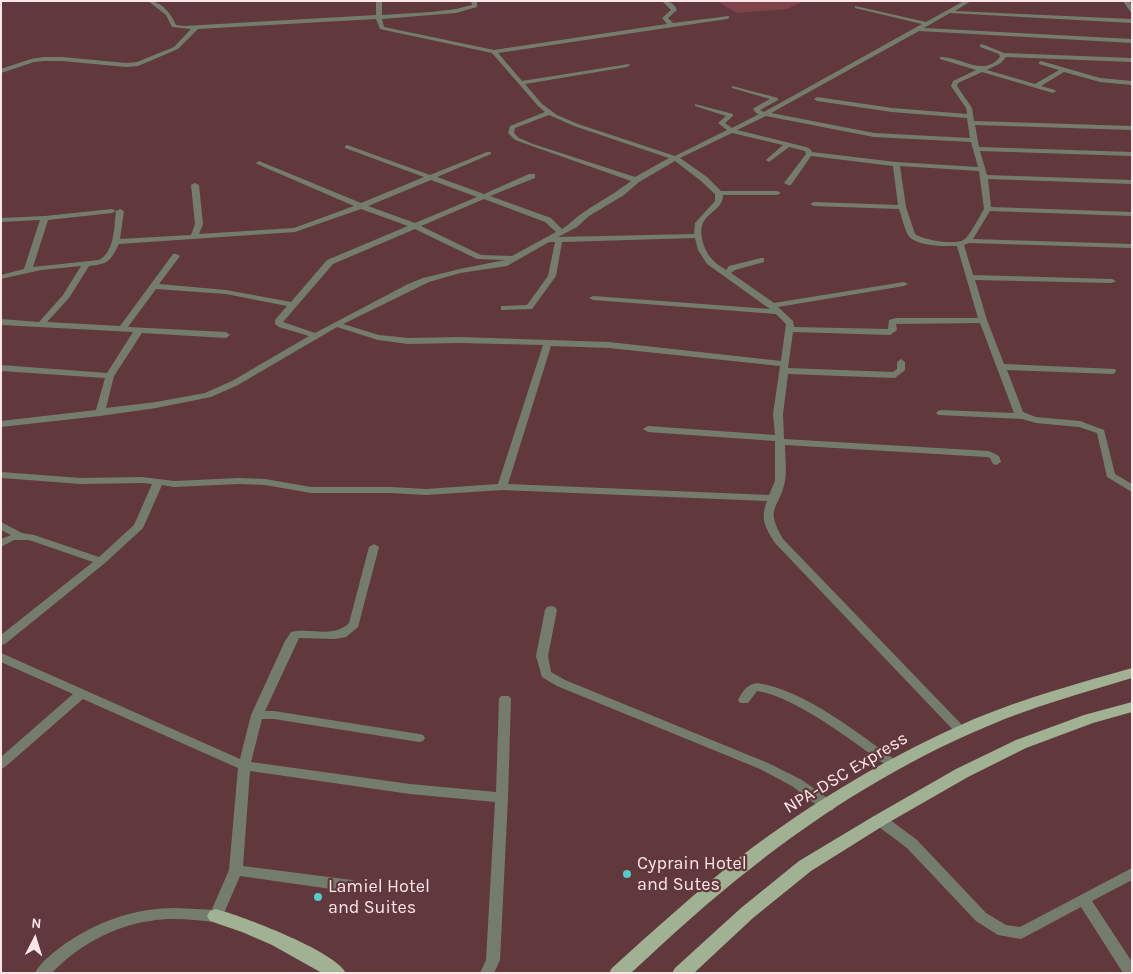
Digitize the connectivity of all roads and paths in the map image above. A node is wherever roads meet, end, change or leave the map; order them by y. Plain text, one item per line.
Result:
1 (151, 1) edge
2 (379, 1) edge
3 (474, 1) edge
4 (665, 1) edge
5 (968, 1) edge
6 (1126, 1) edge
7 (857, 7) dead end
8 (950, 12) junction
9 (1132, 12) edge
10 (727, 16) dead end
11 (379, 19) junction
12 (1132, 21) edge
13 (927, 24) junction
14 (671, 25) junction
15 (197, 27) junction
16 (918, 29) junction
17 (1132, 41) edge
18 (982, 46) dead end
19 (494, 52) junction
20 (1002, 55) junction
21 (942, 58) dead end
22 (1132, 60) edge
23 (1041, 63) dead end
24 (627, 65) dead end
25 (980, 70) junction
26 (1063, 70) junction
27 (1, 71) edge
28 (521, 83) junction
29 (1132, 83) edge
30 (1036, 86) junction
31 (734, 87) dead end
32 (1053, 91) dead end
33 (817, 99) dead end
34 (697, 105) dead end
35 (550, 112) junction
36 (765, 114) junction
37 (972, 120) junction
38 (1132, 128) edge
39 (732, 131) junction
40 (974, 140) junction
41 (787, 145) junction
42 (347, 147) dead end
43 (977, 149) junction
44 (489, 153) dead end
45 (809, 154) junction
46 (1132, 154) edge
47 (675, 158) junction
48 (769, 160) dead end
49 (259, 163) dead end
50 (896, 164) junction
51 (983, 173) junction
52 (433, 176) junction
53 (532, 176) dead end
54 (636, 180) junction
55 (788, 182) dead end
56 (1132, 182) edge
57 (195, 185) dead end
58 (719, 193) junction
59 (777, 193) dead end
60 (486, 197) junction
61 (814, 204) dead end
62 (361, 206) junction
63 (902, 207) junction
64 (988, 209) junction
65 (1132, 214) edge
66 (45, 218) junction
67 (1, 220) edge
68 (415, 226) junction
69 (194, 236) junction
70 (560, 236) junction
71 (698, 236) junction
72 (116, 242) junction
73 (964, 242) junction
74 (1132, 246) edge
75 (176, 256) dead end
76 (514, 259) junction
77 (761, 260) dead end
78 (87, 264) junction
79 (28, 270) junction
80 (727, 273) junction
81 (1, 277) edge
82 (970, 277) junction
83 (1112, 281) dead end
84 (904, 284) dead end
85 (154, 286) junction
86 (593, 298) dead end
87 (294, 305) junction
88 (504, 308) dead end
89 (775, 309) junction
90 (983, 320) junction
91 (1, 322) edge
92 (42, 324) junction
93 (336, 324) junction
94 (122, 329) junction
95 (790, 329) junction
96 (139, 330) junction
97 (226, 335) dead end
98 (316, 336) junction
99 (548, 343) junction
100 (901, 362) dead end
101 (1001, 367) junction
102 (1, 368) edge
103 (785, 368) junction
104 (1112, 371) dead end
105 (110, 376) junction
106 (100, 413) junction
107 (941, 413) dead end
108 (1023, 416) junction
109 (1, 424) edge
110 (648, 430) dead end
111 (780, 440) junction
112 (996, 462) dead end
113 (1, 475) edge
114 (158, 483) junction
115 (502, 487) junction
116 (1132, 489) edge
117 (772, 498) junction
118 (1, 525) edge
119 (20, 536) junction
120 (1, 544) edge
121 (374, 547) dead end
122 (101, 561) junction
123 (551, 610) dead end
124 (1, 641) edge
125 (1, 657) edge
126 (1132, 673) edge
127 (82, 692) junction
128 (505, 699) dead end
129 (744, 700) dead end
130 (1132, 707) edge
131 (257, 715) junction
132 (961, 731) junction
133 (419, 738) dead end
134 (1, 764) edge
135 (894, 765) junction
136 (244, 766) junction
137 (502, 798) junction
138 (828, 806) junction
139 (880, 820) junction
140 (236, 870) junction
141 (1132, 873) edge
142 (352, 886) dead end
143 (1083, 899) junction
144 (216, 916) junction
145 (42, 973) edge
146 (337, 973) edge
147 (487, 973) edge
148 (618, 973) edge
149 (681, 973) edge
150 (1131, 973) edge

1 - 15 street
2 - 11 street
3 - 11 street
4 - 14 street
5 - 8 street
6 - 9 street
7 - 13 street
8 - 12 street
8 - 13 street
10 - 14 street
11 - 15 street
11 - 19 street
13 - 16 street
14 - 19 street
15 - 27 street
16 - 17 street
16 - 36 street
18 - 20 street
19 - 28 street
20 - 22 street
20 - 25 street
21 - 25 street
23 - 26 street
24 - 28 street
25 - 30 street
25 - 37 street
26 - 29 street
26 - 30 street
28 - 35 street
30 - 32 street
31 - 36 street
33 - 37 street
34 - 39 street
35 - 47 street
35 - 54 street
36 - 39 street
36 - 40 street
37 - 38 street
37 - 40 street
39 - 41 street
39 - 47 street
40 - 43 street
41 - 45 street
41 - 48 street
42 - 52 street
43 - 46 street
43 - 51 street
44 - 52 street
45 - 50 street
45 - 55 street
47 - 54 street
47 - 58 street
49 - 62 street
50 - 51 street
50 - 63 street
51 - 56 street
51 - 64 street
52 - 60 street
52 - 62 street
53 - 60 street
54 - 70 street
57 - 69 street
58 - 59 street
58 - 71 street
60 - 68 street
60 - 70 street
61 - 63 street
62 - 68 street
62 - 69 street
63 - 73 street
64 - 65 street
64 - 73 street
66 - 67 street
66 - 72 street
66 - 79 street
68 - 76 street
68 - 87 street
69 - 72 street
70 - 71 street
70 - 76 street
70 - 88 street
71 - 80 street
72 - 78 street
73 - 74 street
73 - 82 street
75 - 85 street
76 - 93 street
77 - 80 street
78 - 79 street
78 - 92 street
79 - 81 street
80 - 89 street
82 - 83 street
82 - 90 street
84 - 89 street
85 - 87 street
85 - 94 street
86 - 89 street
87 - 98 street
89 - 95 street
90 - 95 street
90 - 101 street
91 - 92 street
92 - 94 street
93 - 98 street
93 - 99 street
94 - 96 street
95 - 103 street
96 - 97 street
96 - 105 street
98 - 106 street
99 - 103 street
99 - 115 street
100 - 103 street
101 - 104 street
101 - 108 street
102 - 105 street
103 - 111 street
105 - 106 street
106 - 109 street
107 - 108 street
108 - 116 street
110 - 111 street
111 - 112 street
111 - 117 street
113 - 114 street
114 - 115 street
114 - 122 street
115 - 117 street
117 - 132 street
118 - 119 street
119 - 120 street
119 - 122 street
121 - 131 street
122 - 124 street
123 - 138 street
125 - 127 street
126 - 132 main road, NPA-DSC Express
127 - 134 street
127 - 136 street
128 - 137 street
129 - 135 street
130 - 139 main road
131 - 133 street
131 - 136 street
132 - 135 main road, NPA-DSC Express
135 - 138 main road, NPA-DSC Express
136 - 137 street
136 - 140 street
137 - 147 street
138 - 148 main road, NPA-DSC Express
139 - 143 street
139 - 149 main road
140 - 142 street
140 - 144 street
141 - 143 street
143 - 150 street
144 - 145 street
144 - 146 main road

